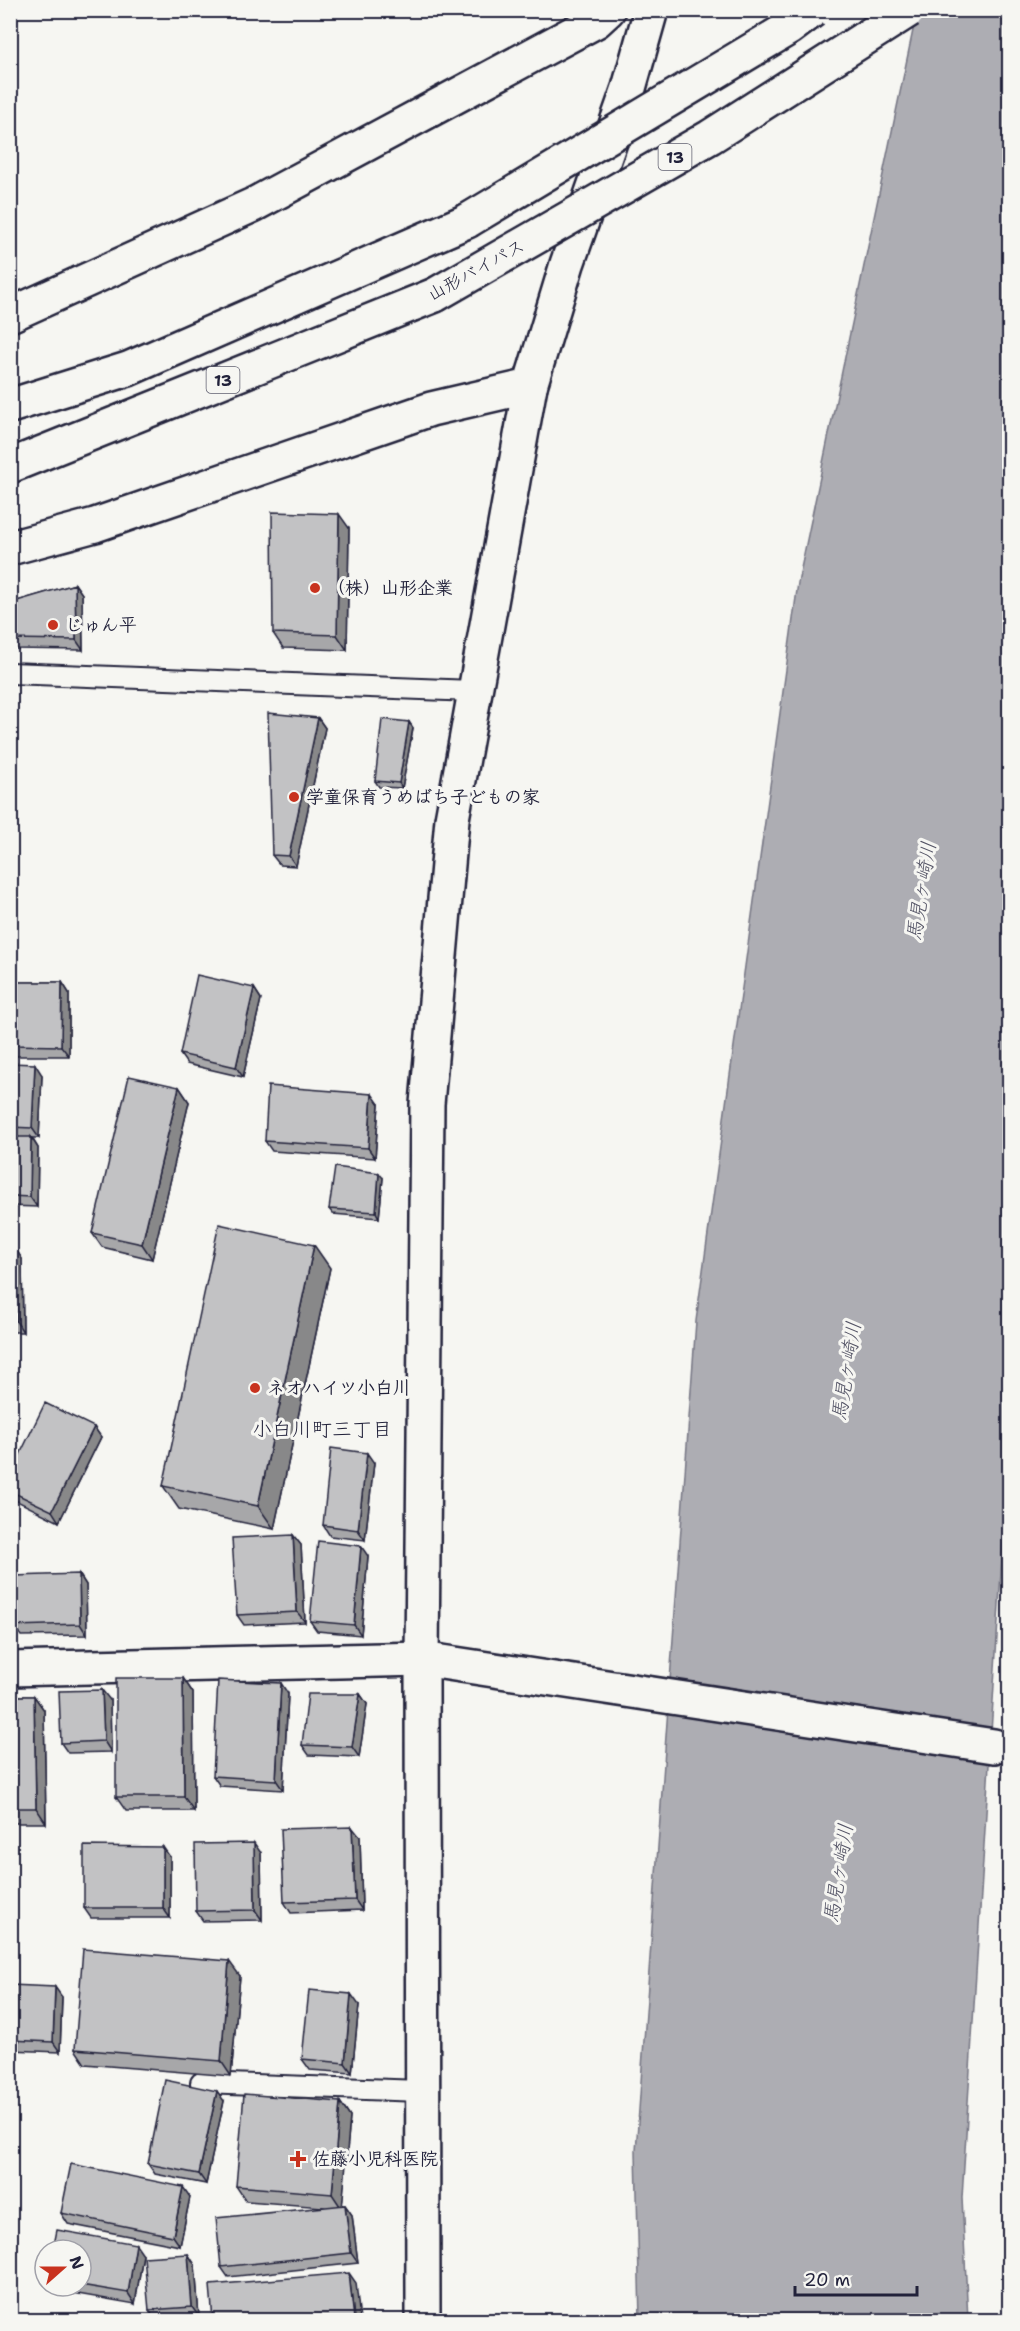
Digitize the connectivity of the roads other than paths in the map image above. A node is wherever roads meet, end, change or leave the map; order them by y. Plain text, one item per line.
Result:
1 (608, 10) edge
2 (651, 10) edge
3 (813, 10) edge
4 (909, 10) edge
5 (10, 315) edge
6 (530, 386) junction
7 (10, 406) edge
8 (10, 466) edge
9 (10, 548) edge
10 (10, 672) edge
11 (473, 691) junction
12 (422, 1659) junction
13 (10, 1669) edge
14 (1002, 1747) edge
15 (201, 2083) edge
16 (421, 2091) junction
17 (423, 2320) edge

1 - 5 main road
2 - 6 main road
3 - 7 main road, bridge
4 - 8 main road, 山形バイパス / 13, bridge
6 - 9 main road
6 - 11 main road
10 - 11 lane
11 - 12 main road
12 - 13 main road
12 - 14 main road
12 - 16 main road
15 - 16 lane
16 - 17 main road

